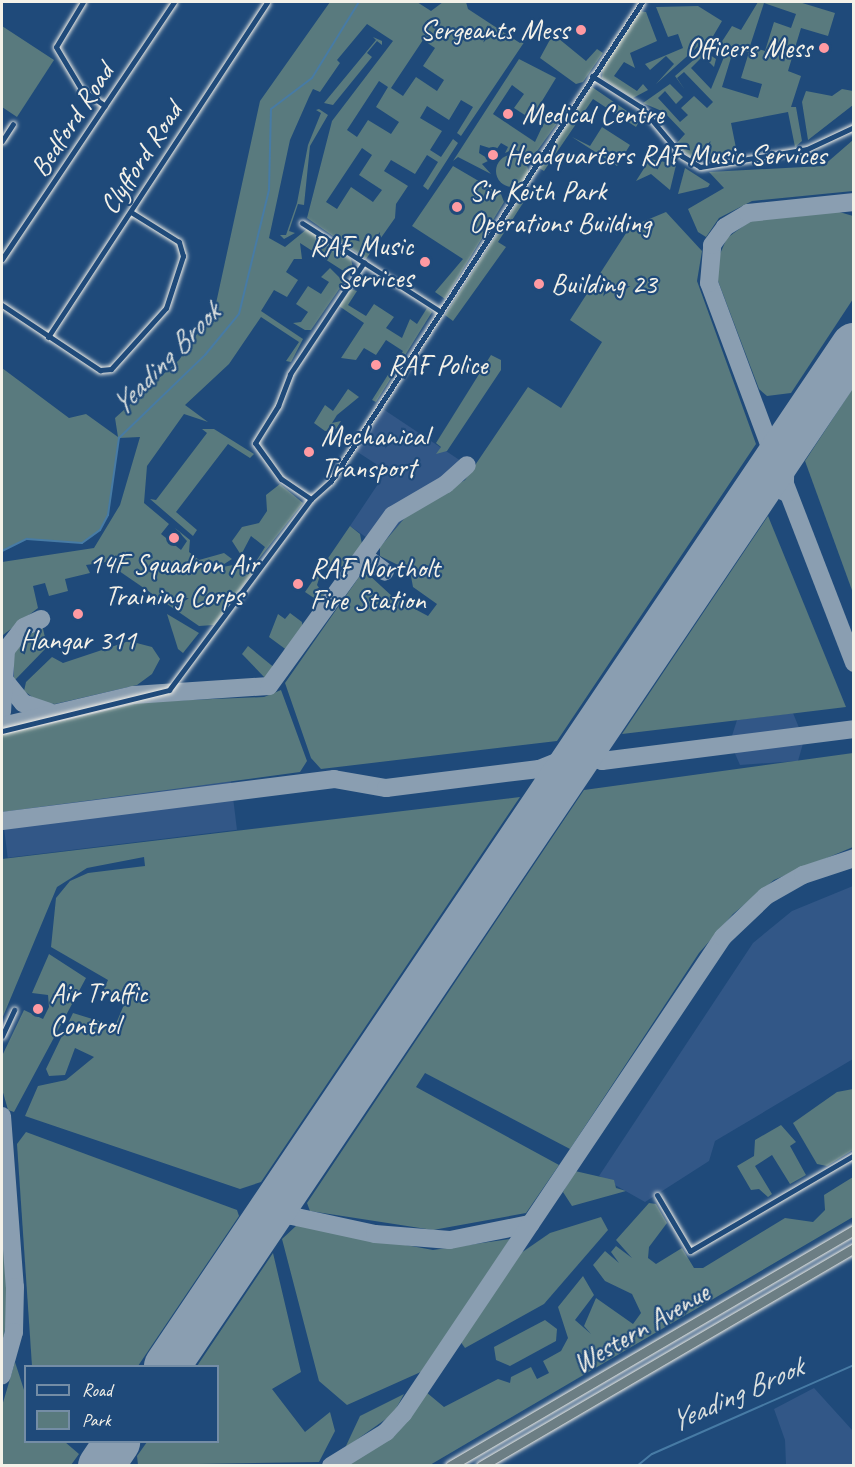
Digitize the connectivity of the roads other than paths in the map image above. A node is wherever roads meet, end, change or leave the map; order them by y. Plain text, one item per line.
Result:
1 (83, 2) edge
2 (174, 2) edge
3 (267, 2) edge
4 (642, 2) edge
5 (592, 76) junction
6 (105, 106) junction
7 (13, 124) dead end
8 (854, 127) edge
9 (2, 141) edge
10 (131, 212) junction
11 (302, 223) dead end
12 (2, 259) edge
13 (364, 262) junction
14 (2, 305) edge
15 (441, 312) junction
16 (48, 337) junction
17 (311, 499) junction
18 (2, 731) edge
19 (14, 1010) dead end
20 (2, 1036) edge
21 (854, 1155) edge
22 (657, 1195) dead end
23 (854, 1230) edge
24 (854, 1248) edge
25 (450, 1466) edge
26 (481, 1466) edge

1 - 6 street
2 - 6 street, Bedford Road
3 - 10 street, Clyfford Road
4 - 5 street
5 - 8 street
5 - 15 street
6 - 12 street, Bedford Road
7 - 9 street
10 - 16 street, Clyfford Road
10 - 16 street
11 - 13 street
13 - 15 street
13 - 17 street
14 - 16 street
15 - 17 street
17 - 18 street
19 - 20 street
21 - 22 street
23 - 25 highway, Western Avenue
24 - 26 highway, Western Avenue

